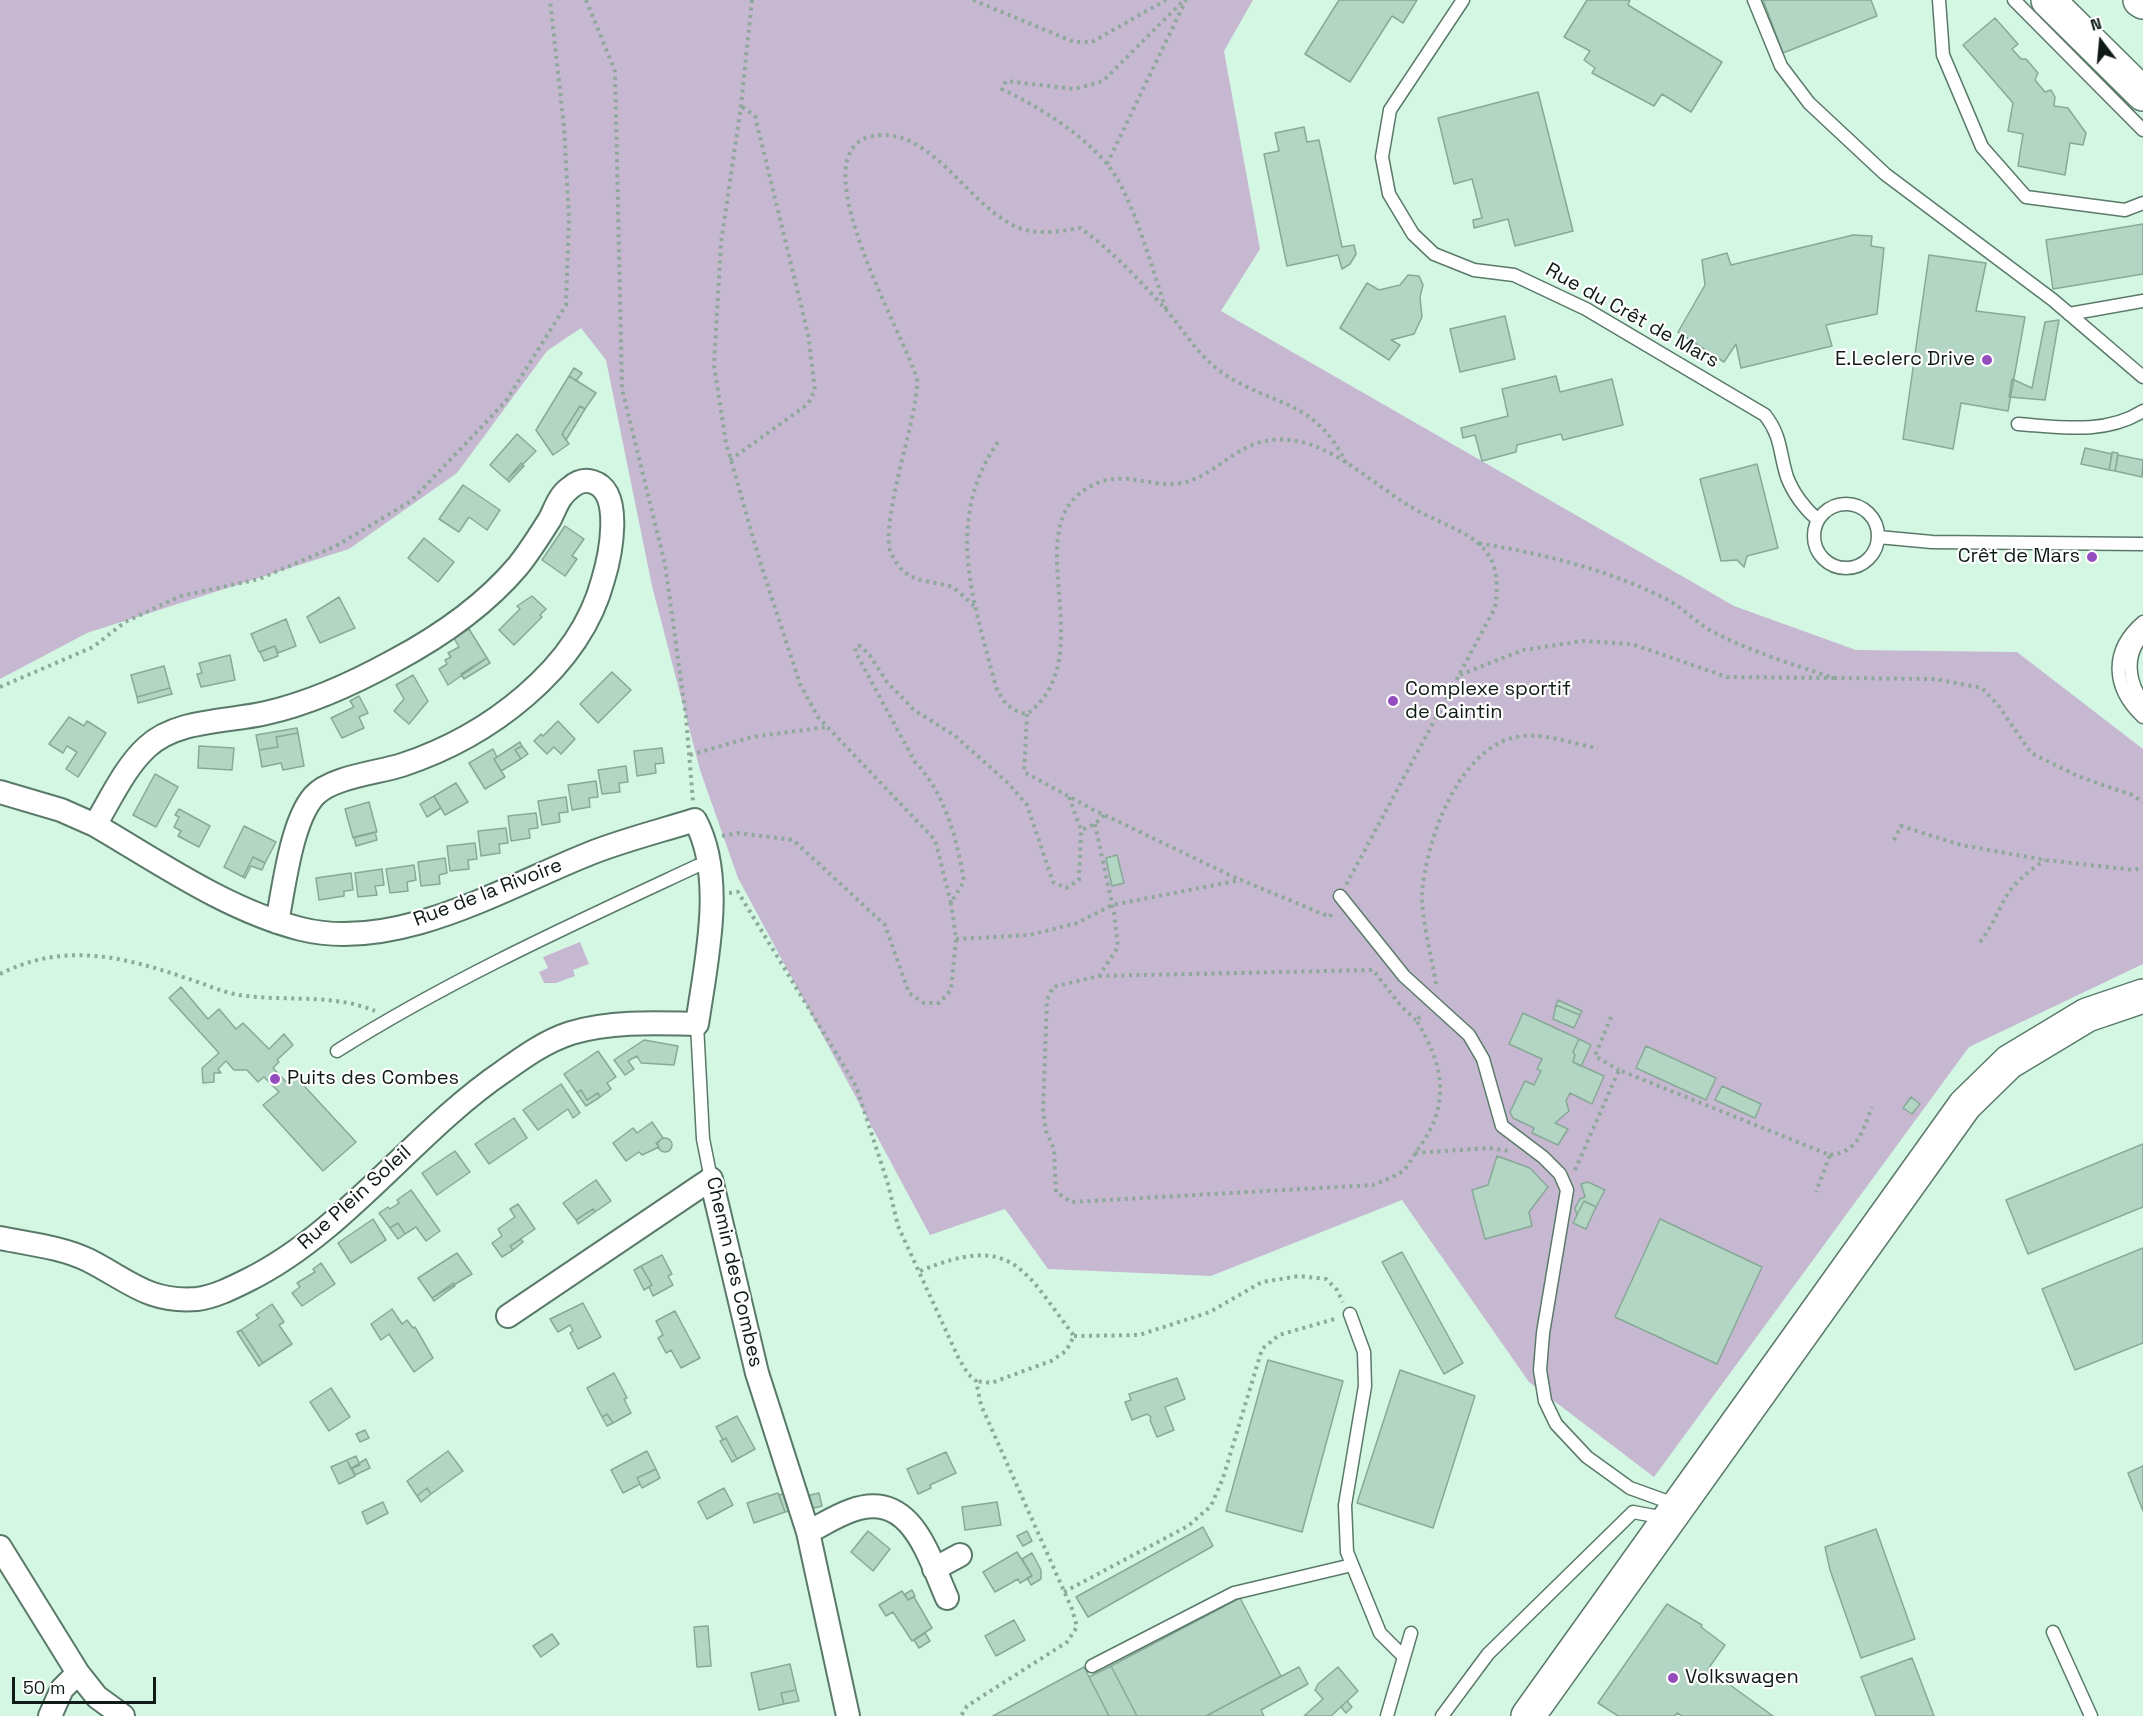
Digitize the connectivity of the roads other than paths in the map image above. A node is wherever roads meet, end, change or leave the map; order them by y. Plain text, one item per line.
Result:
1 (1463, 0) edge
2 (1754, 0) edge
3 (1939, 0) edge
4 (2014, 0) edge
5 (2048, 0) edge
6 (2143, 94) edge
7 (2143, 130) edge
8 (2143, 203) edge
9 (2143, 301) edge
10 (2069, 314) junction
11 (2143, 377) edge
12 (2143, 411) edge
13 (2018, 424) dead end
14 (1817, 519) junction
15 (1878, 537) junction
16 (2142, 543) edge
17 (2143, 622) edge
18 (2143, 635) edge
19 (2143, 702) edge
20 (2143, 717) edge
21 (0, 792) edge
22 (95, 825) junction
23 (700, 829) joint
24 (710, 862) junction
25 (1340, 896) road end
26 (277, 922) junction
27 (2142, 997) edge
28 (697, 1024) junction
29 (337, 1051) dead end
30 (711, 1179) junction
31 (0, 1238) edge
32 (1350, 1314) road end
33 (508, 1316) dead end
34 (1674, 1512) junction
35 (808, 1532) junction
36 (0, 1547) edge
37 (960, 1555) dead end
38 (1352, 1565) junction
39 (934, 1569) junction
40 (946, 1598) dead end
41 (2053, 1632) dead end
42 (1411, 1633) dead end
43 (1403, 1656) junction
44 (1092, 1666) dead end
45 (78, 1673) junction
46 (50, 1716) edge
47 (123, 1716) edge
48 (848, 1716) edge
49 (1387, 1716) edge
50 (1442, 1716) edge
51 (1528, 1716) edge
52 (2091, 1716) edge

1 - 14 lane, Rue du Crêt de Mars
2 - 10 lane
3 - 8 lane
4 - 7 lane
5 - 6 main road
9 - 10 lane
10 - 11 lane
12 - 13 lane
14 - 15 lane
14 - 15 lane
15 - 16 lane
17 - 20 lane
18 - 19 lane
21 - 22 street, Rue de la Rivoire
22 - 26 street, Rue de la Rivoire
22 - 26 street
23 - 24 street, Chemin des Combes
23 - 26 street, Rue de la Rivoire
24 - 28 street, Chemin des Combes
24 - 29 lane
25 - 34 lane
27 - 34 main road
28 - 30 lane, Chemin des Combes
28 - 31 street, Rue Plein Soleil
30 - 33 street
30 - 35 street, Chemin des Combes
32 - 38 lane
34 - 50 lane
34 - 51 main road
35 - 39 street
35 - 48 street, Chemin des Combes
36 - 45 street
37 - 39 street
38 - 43 lane
38 - 44 lane
39 - 40 street
41 - 52 lane
42 - 43 lane
43 - 49 lane
45 - 46 street
45 - 47 street

